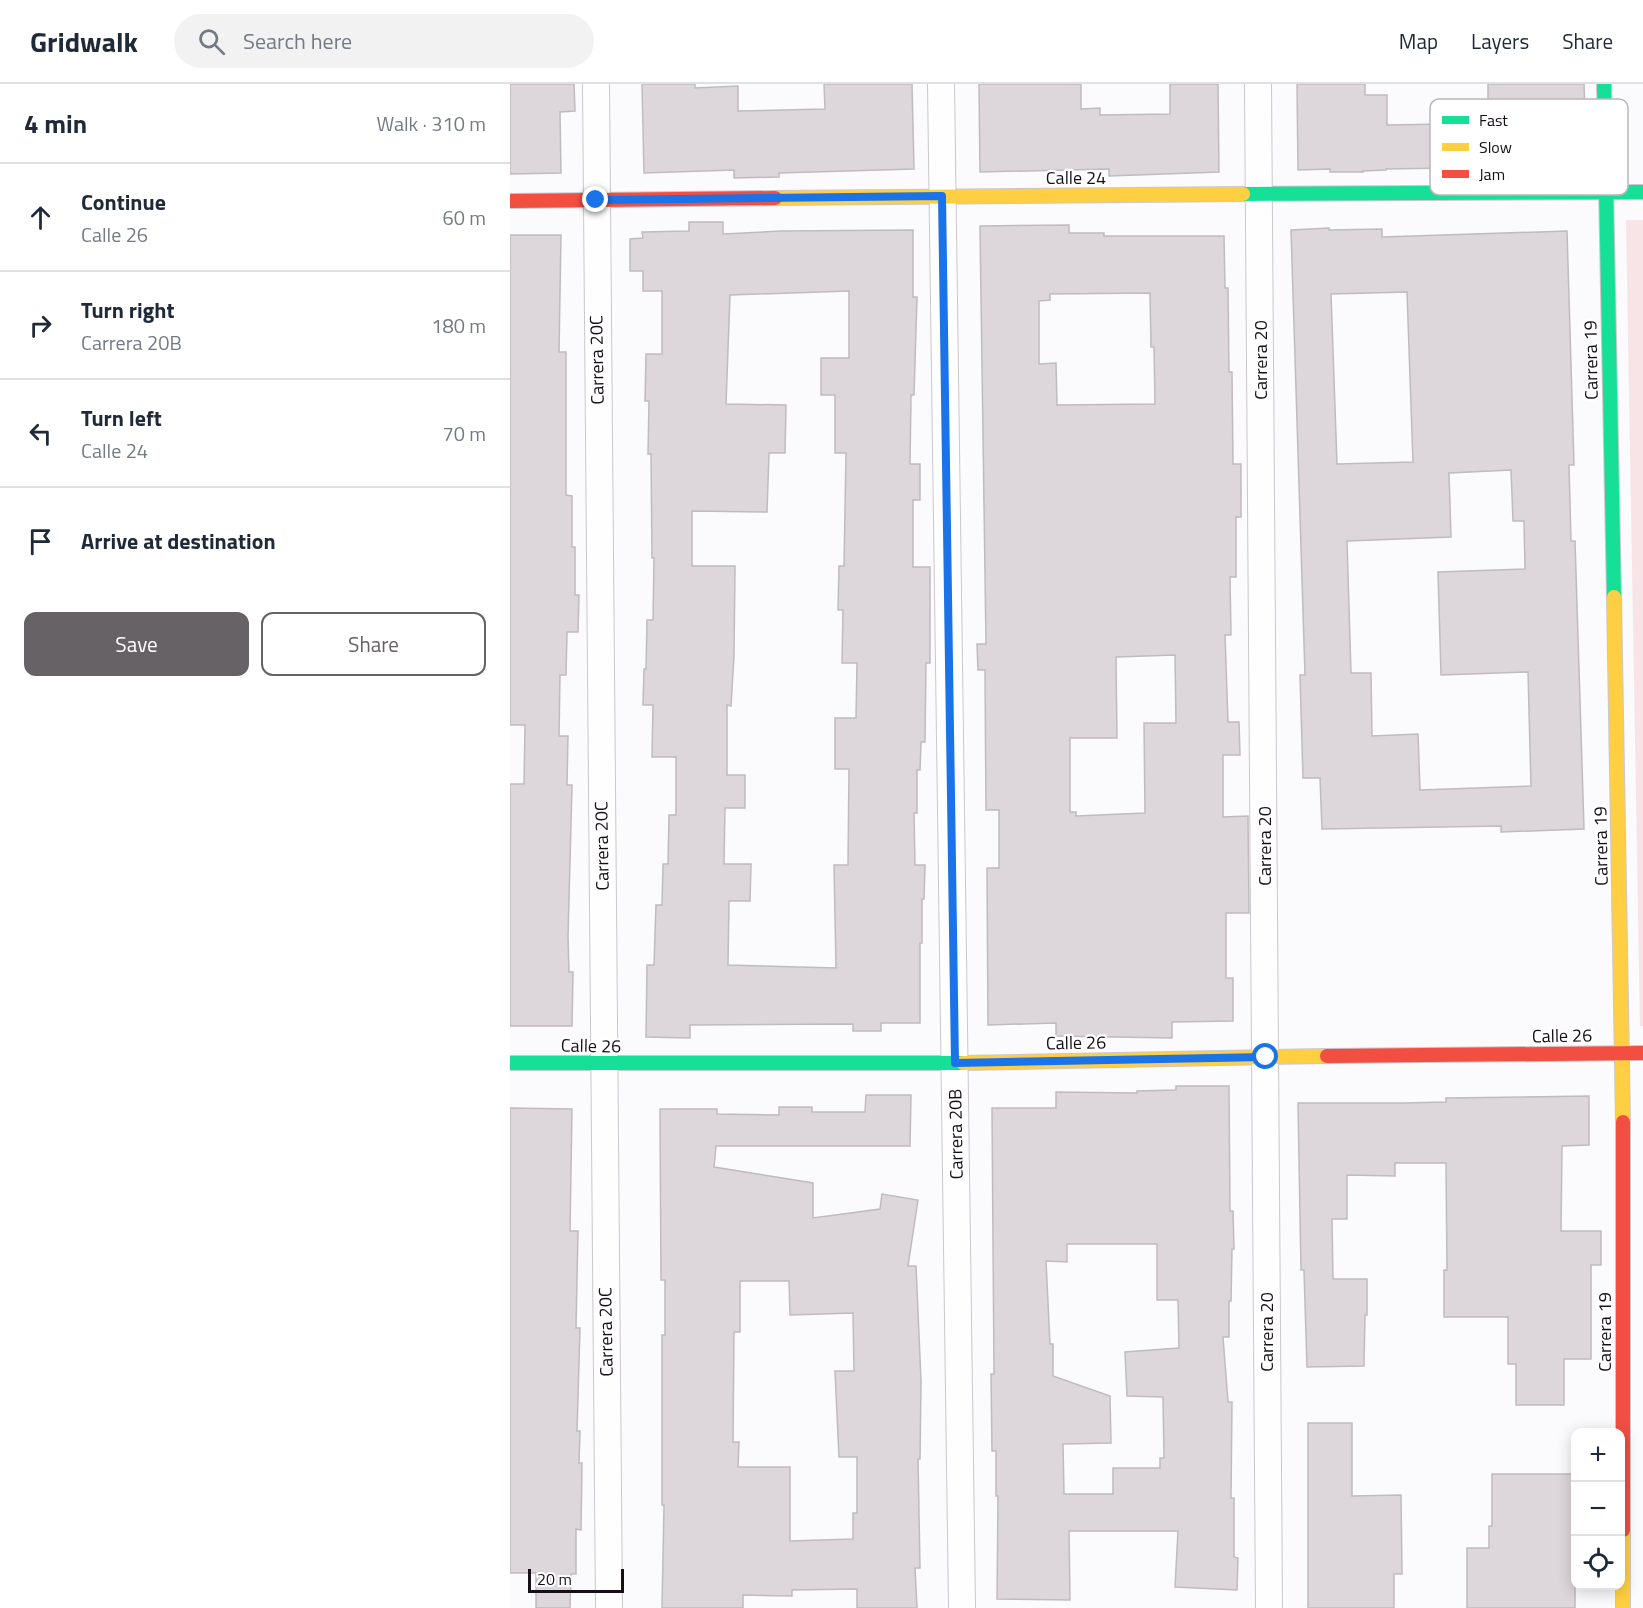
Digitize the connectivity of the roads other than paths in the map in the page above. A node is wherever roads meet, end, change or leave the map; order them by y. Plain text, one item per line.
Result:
1 (596, 84) edge
2 (941, 84) edge
3 (1258, 84) edge
4 (1605, 84) edge
5 (1605, 99) edge
6 (1628, 192) edge
7 (1643, 192) edge
8 (1430, 194) edge
9 (1260, 195) junction
10 (1606, 195) edge
11 (942, 196) junction
12 (596, 200) junction
13 (510, 201) edge
14 (1623, 1053) junction
15 (1643, 1053) edge
16 (1266, 1057) junction
17 (510, 1063) edge
18 (955, 1063) junction
19 (604, 1064) junction
20 (609, 1608) edge
21 (962, 1608) edge
22 (1269, 1608) edge
23 (1623, 1608) edge

1 - 12 street, Carrera 20C
2 - 11 street, Carrera 20B
3 - 9 street, Carrera 20
4 - 5 street, Carrera 19
6 - 7 street, Calle 24
8 - 9 street, Calle 24
9 - 11 street, Calle 24
9 - 16 street, Carrera 20
10 - 14 street, Carrera 19
11 - 12 street, Calle 24
11 - 18 street, Carrera 20B
12 - 13 street, Calle 24
12 - 19 street, Carrera 20C
14 - 15 street, Calle 26
14 - 16 street, Calle 26
14 - 23 street, Carrera 19
16 - 18 street, Calle 26
16 - 22 street, Carrera 20
17 - 19 street, Calle 26
18 - 19 street, Calle 26
18 - 21 street, Carrera 20B
19 - 20 street, Carrera 20C

